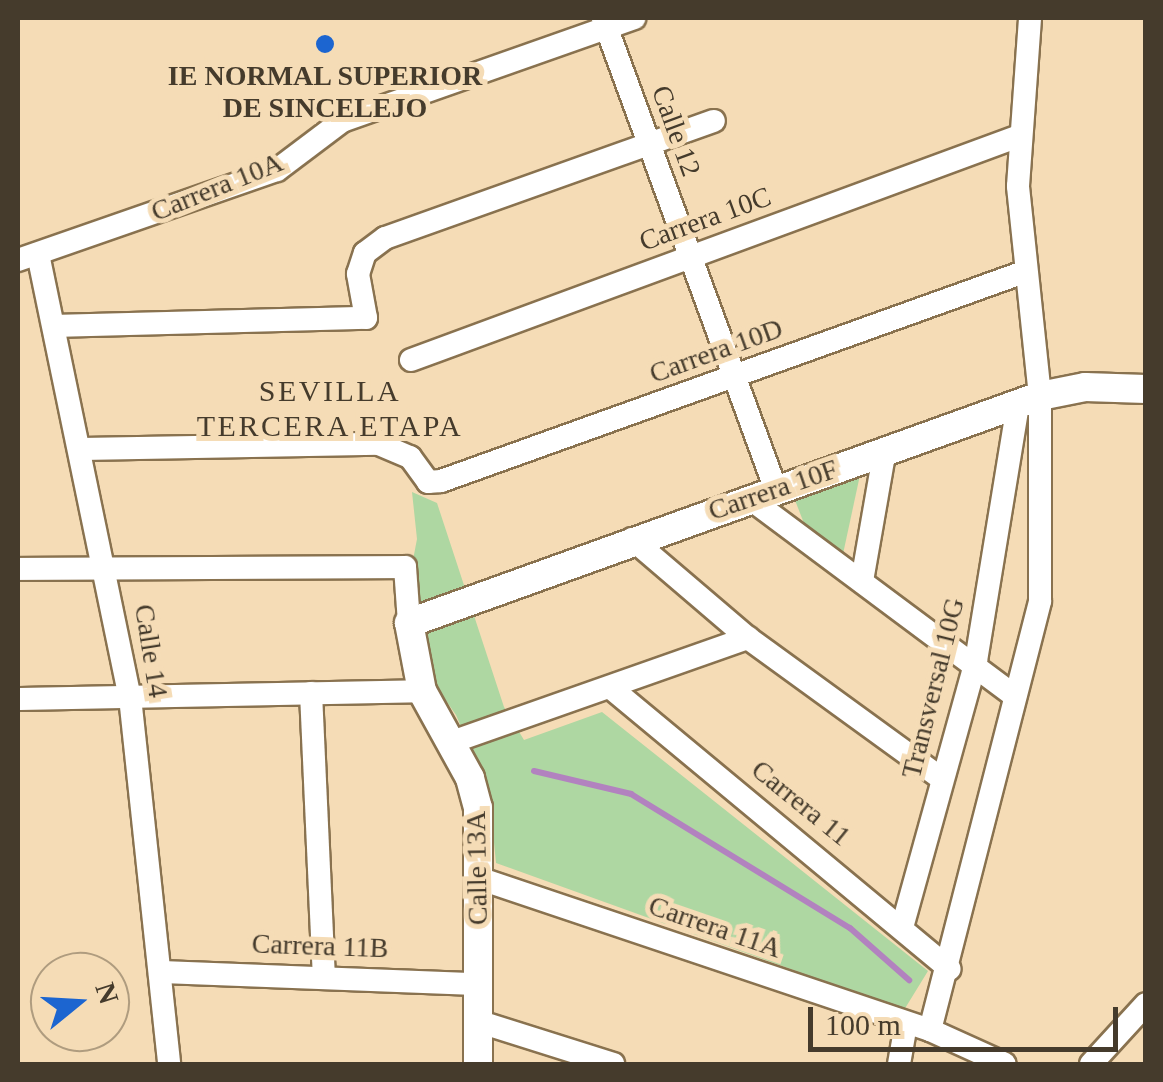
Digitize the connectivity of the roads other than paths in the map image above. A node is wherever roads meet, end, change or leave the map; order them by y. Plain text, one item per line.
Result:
1 (634, 18) edge
2 (1030, 18) edge
3 (604, 22) edge
4 (714, 121) dead end
5 (1019, 136) junction
6 (649, 144) junction
7 (690, 256) junction
8 (28, 257) edge
9 (1024, 272) junction
10 (54, 326) junction
11 (411, 360) dead end
12 (734, 377) junction
13 (1145, 384) edge
14 (1029, 400) junction
15 (82, 448) junction
16 (885, 450) junction
17 (762, 494) junction
18 (632, 539) junction
19 (107, 568) junction
20 (18, 569) edge
21 (862, 581) junction
22 (409, 623) junction
23 (748, 638) junction
24 (976, 662) junction
25 (611, 688) junction
26 (422, 691) junction
27 (311, 693) junction
28 (1015, 696) junction
29 (130, 697) junction
30 (18, 700) edge
31 (452, 742) junction
32 (941, 778) junction
33 (481, 879) junction
34 (903, 924) junction
35 (950, 969) junction
36 (160, 972) junction
37 (324, 974) junction
38 (478, 984) junction
39 (1146, 1004) edge
40 (478, 1021) junction
41 (906, 1024) junction
42 (930, 1030) junction
43 (169, 1064) edge
44 (478, 1064) edge
45 (613, 1064) edge
46 (899, 1064) edge
47 (1005, 1064) edge
48 (1091, 1064) edge

1 - 3 street, Carrera 10A
2 - 5 street
3 - 6 street, Calle 12
3 - 8 street, Carrera 10A
4 - 6 street
5 - 7 street, Carrera 10C
5 - 9 street
6 - 7 street, Calle 12
6 - 10 street
7 - 11 street, Carrera 10C
7 - 12 street, Calle 12
8 - 10 street, Calle 14
9 - 12 street, Carrera 10D
9 - 14 street
10 - 15 street, Calle 14
12 - 15 street, Carrera 10D
12 - 17 street, Calle 12
13 - 14 street, Carrera 10F
14 - 16 street, Carrera 10F
14 - 24 street, Transversal 10G
14 - 28 street
15 - 19 street, Calle 14
16 - 17 street, Carrera 10F
16 - 21 street
17 - 18 street, Carrera 10F
17 - 21 street
18 - 22 street, Carrera 10F
18 - 23 street
19 - 20 street
19 - 22 street, Calle 13A
19 - 29 street, Calle 14
21 - 24 street
22 - 26 street, Calle 13A
23 - 25 street
23 - 32 street
24 - 28 street
24 - 32 street, Transversal 10G
25 - 31 street
25 - 34 street, Carrera 11
26 - 27 street
26 - 31 street, Calle 13A
27 - 29 street
27 - 37 street
28 - 35 street
29 - 30 street
29 - 36 street, Calle 14
31 - 33 street, Calle 13A
32 - 34 street, Transversal 10G
33 - 38 street, Calle 13A
33 - 41 street, Carrera 11A
34 - 35 street, Carrera 11
35 - 42 street
36 - 37 street, Carrera 11B
36 - 43 street, Calle 14
37 - 38 street, Carrera 11B
38 - 40 street, Calle 13A
39 - 48 street
40 - 44 street, Calle 13A
40 - 45 street
41 - 42 street, Carrera 11A
41 - 46 street
42 - 47 street, Carrera 11A

